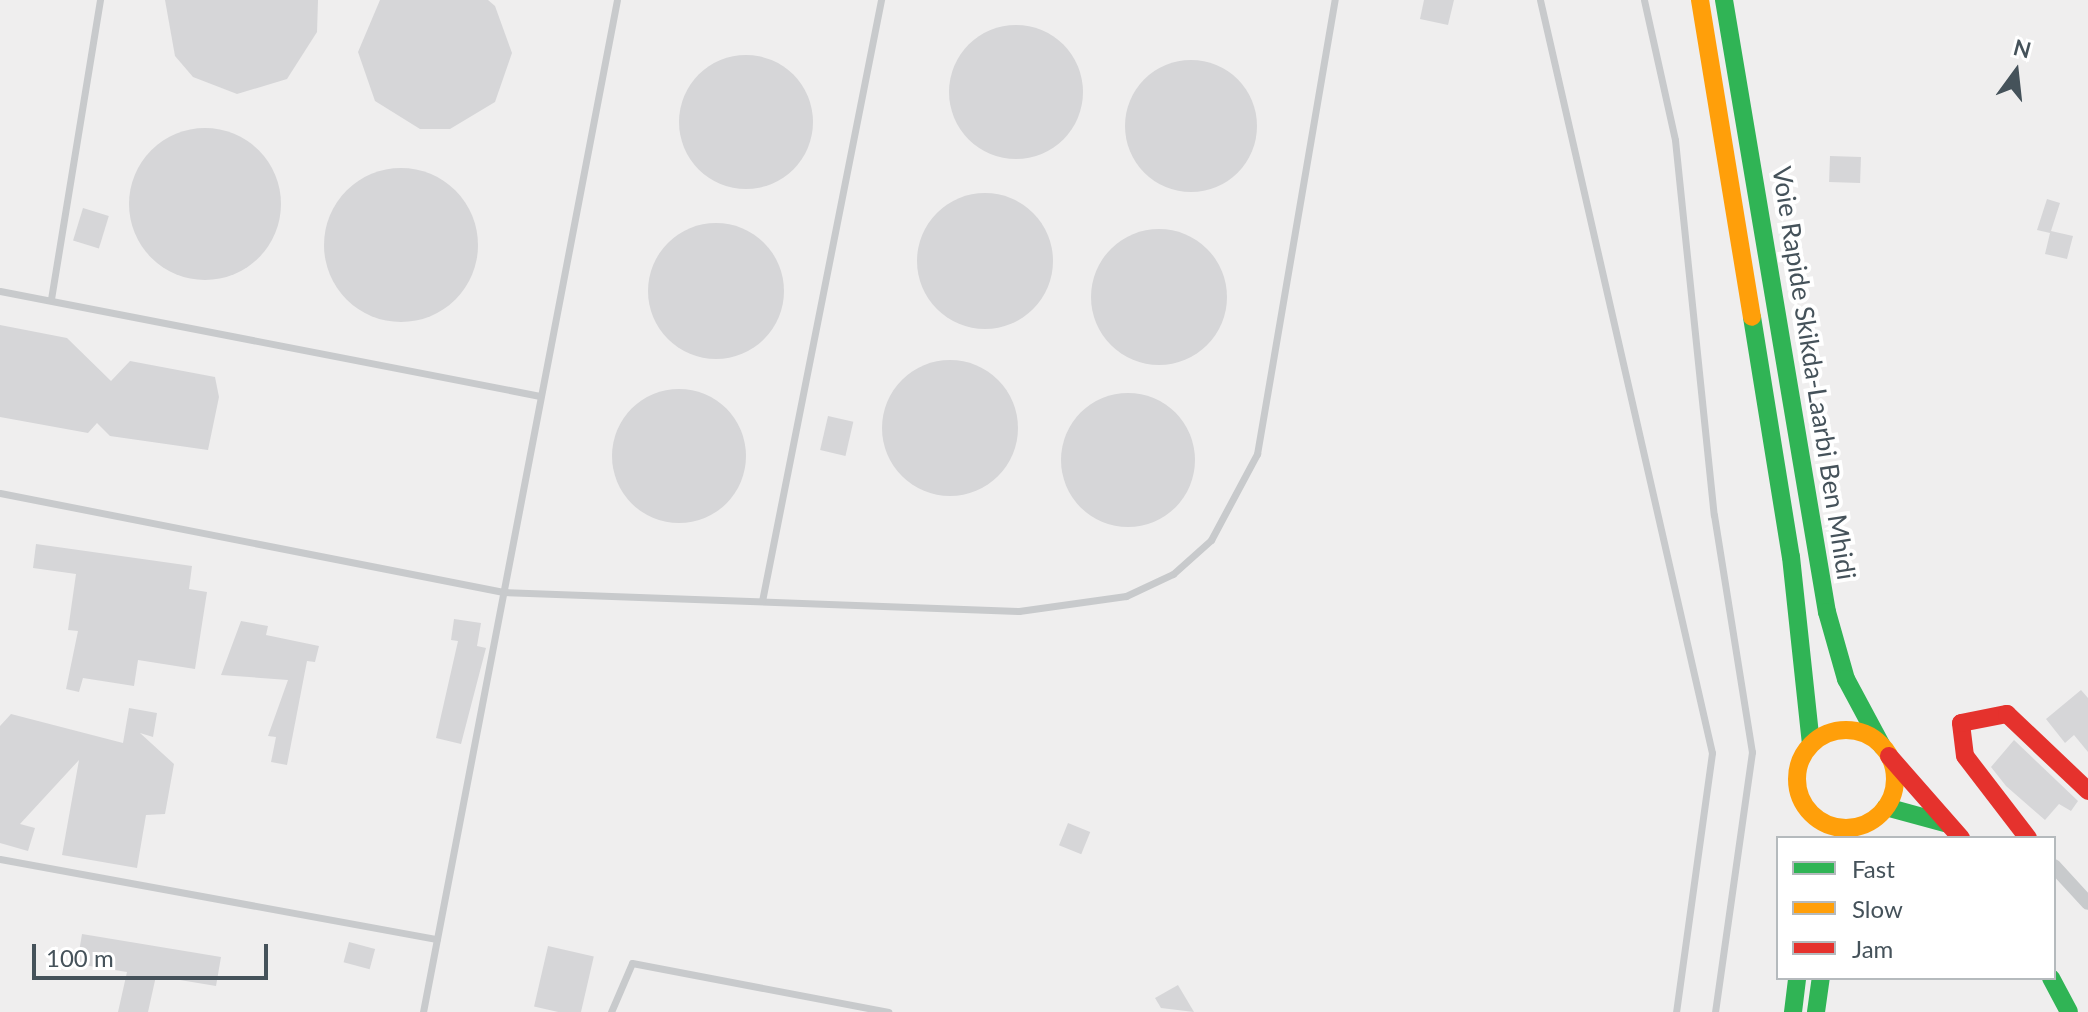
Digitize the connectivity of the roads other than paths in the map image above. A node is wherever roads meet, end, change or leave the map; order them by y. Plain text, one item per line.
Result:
1 (100, 0) edge
2 (617, 0) edge
3 (881, 0) edge
4 (1335, 0) edge
5 (1540, 0) edge
6 (1644, 0) edge
7 (1700, 0) edge
8 (1724, 0) edge
9 (0, 291) edge
10 (51, 299) junction
11 (540, 396) junction
12 (0, 493) edge
13 (503, 592) junction
14 (762, 601) junction
15 (1811, 744) junction
16 (1886, 751) junction
17 (2088, 791) edge
18 (1886, 807) junction
19 (1812, 815) junction
20 (1955, 831) edge
21 (1852, 832) edge
22 (1810, 836) edge
23 (2025, 836) edge
24 (0, 859) edge
25 (2056, 868) edge
26 (2088, 903) edge
27 (437, 939) junction
28 (1797, 980) edge
29 (1821, 980) edge
30 (2052, 980) edge
31 (423, 1012) edge
32 (611, 1012) edge
33 (888, 1012) edge
34 (1676, 1012) edge
35 (1715, 1012) edge
36 (1793, 1012) edge
37 (1816, 1012) edge
38 (2069, 1012) edge

1 - 10 lane
2 - 11 lane
3 - 14 lane
4 - 14 lane
5 - 34 lane
6 - 35 lane
7 - 15 main road, Voie Rapide Skikda-Laarbi Ben Mhidi
8 - 16 main road, Voie Rapide Skikda-Laarbi Ben Mhidi
9 - 10 lane
10 - 11 lane
11 - 13 lane
12 - 13 lane
13 - 14 lane
13 - 27 lane
15 - 16 main road
15 - 19 main road
16 - 18 main road
16 - 20 main road
17 - 23 main road
18 - 20 main road
18 - 21 main road
19 - 21 main road
19 - 22 main road
24 - 27 lane
25 - 26 street
27 - 31 lane
28 - 36 main road
29 - 37 main road
30 - 38 main road
32 - 33 lane

